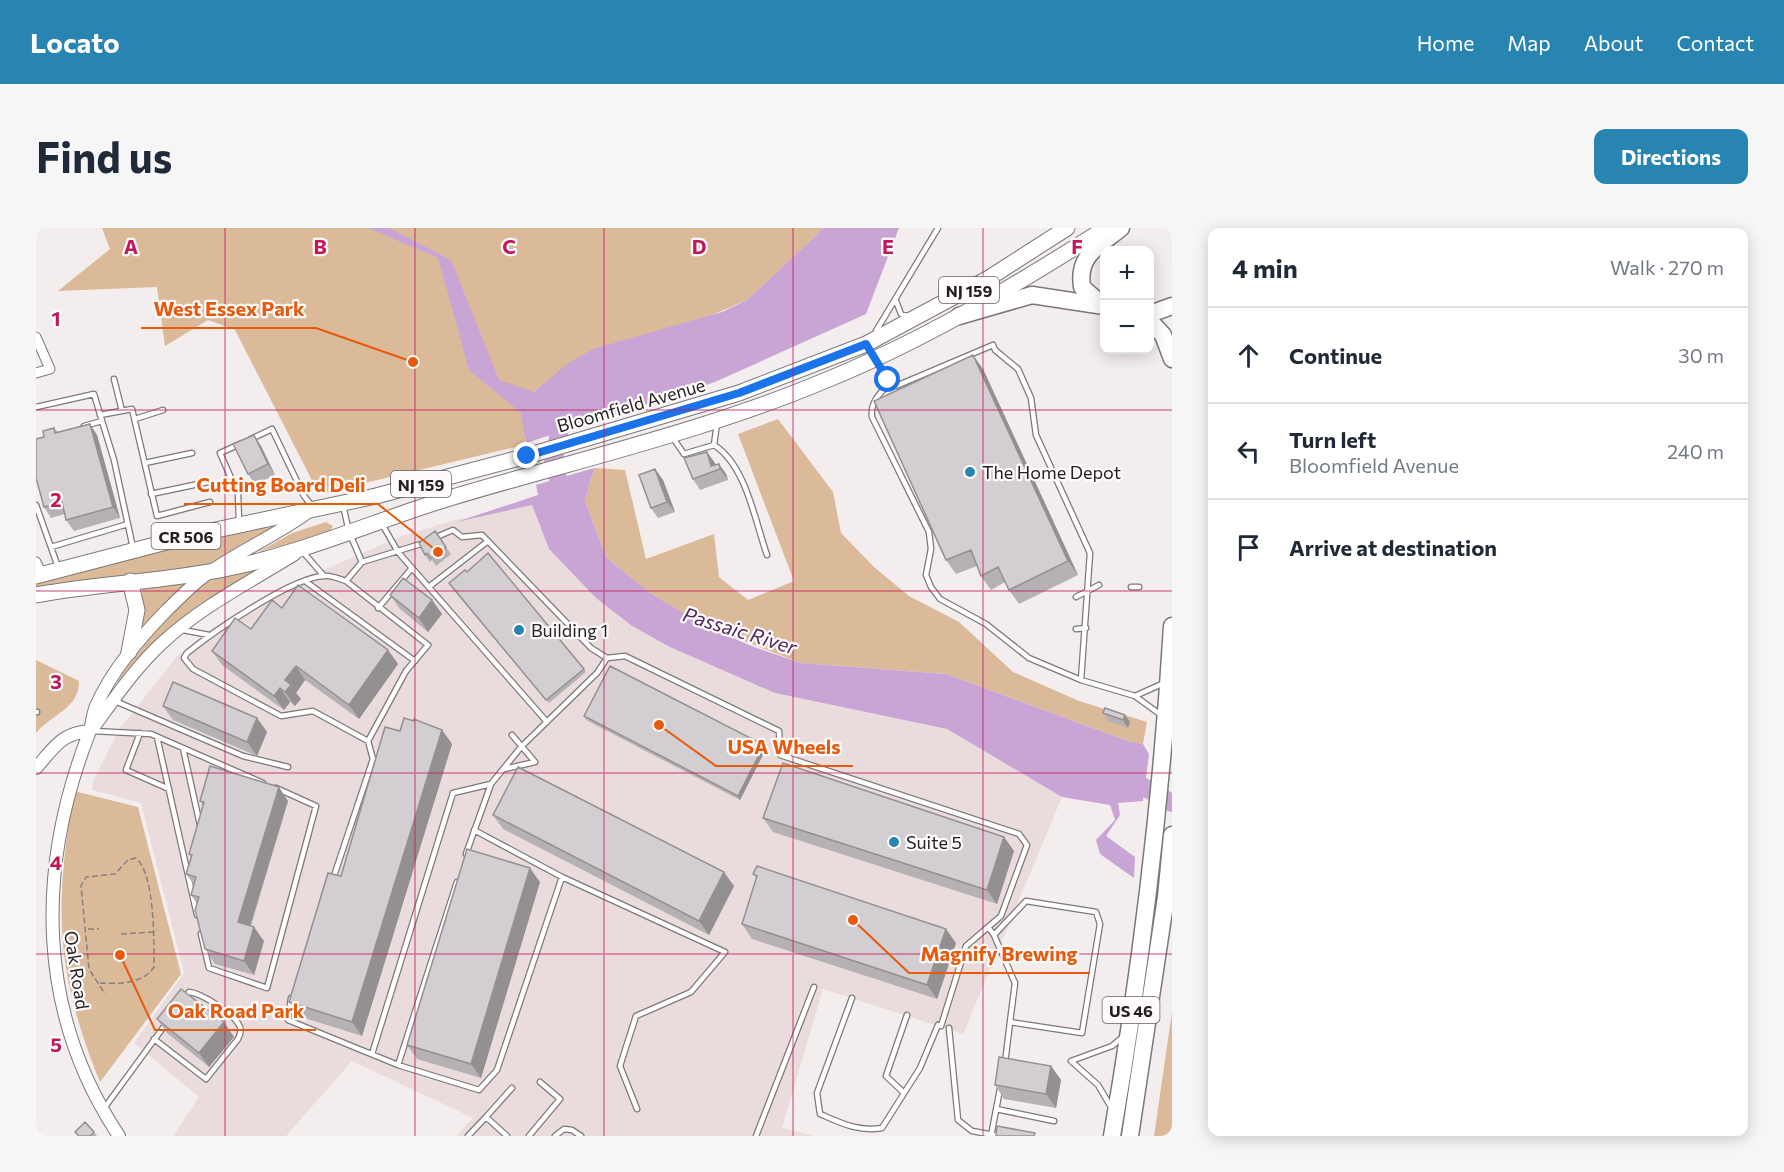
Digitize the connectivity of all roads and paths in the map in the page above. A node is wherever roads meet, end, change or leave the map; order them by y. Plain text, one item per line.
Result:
1 (938, 228) edge
2 (1067, 228) edge
3 (1106, 228) edge
4 (1121, 228) edge
5 (896, 301) junction
6 (1100, 303) edge
7 (1100, 305) edge
8 (1172, 306) edge
9 (1154, 312) edge
10 (959, 316) junction
11 (916, 318) junction
12 (1154, 326) edge
13 (36, 337) edge
14 (866, 344) junction
15 (876, 359) junction
16 (1172, 359) edge
17 (36, 373) edge
18 (114, 379) dead end
19 (890, 383) junction
20 (36, 407) edge
21 (163, 410) dead end
22 (122, 411) junction
23 (101, 418) junction
24 (135, 419) junction
25 (717, 419) junction
26 (80, 427) edge
27 (670, 434) junction
28 (714, 445) junction
29 (192, 453) dead end
30 (145, 463) junction
31 (208, 482) dead end
32 (152, 494) junction
33 (210, 502) dead end
34 (342, 503) junction
35 (36, 505) edge
36 (314, 508) junction
37 (380, 521) junction
38 (128, 524) junction
39 (239, 524) junction
40 (349, 532) junction
41 (488, 541) junction
42 (51, 547) junction
43 (133, 550) junction
44 (301, 550) junction
45 (398, 552) junction
46 (767, 555) dead end
47 (362, 562) junction
48 (412, 568) junction
49 (59, 570) junction
50 (38, 571) edge
51 (209, 572) junction
52 (324, 576) junction
53 (130, 580) junction
54 (305, 581) junction
55 (346, 581) junction
56 (1099, 585) dead end
57 (430, 586) junction
58 (1131, 587) dead end
59 (1139, 587) dead end
60 (1089, 590) junction
61 (36, 595) edge
62 (1076, 597) dead end
63 (378, 608) junction
64 (1172, 626) edge
65 (1086, 628) junction
66 (178, 629) junction
67 (1005, 629) dead end
68 (1076, 629) dead end
69 (209, 635) junction
70 (1000, 635) junction
71 (1031, 650) dead end
72 (129, 652) junction
73 (1024, 655) junction
74 (607, 658) junction
75 (415, 661) junction
76 (1081, 680) junction
77 (1169, 680) junction
78 (1135, 696) junction
79 (112, 700) junction
80 (1166, 718) junction
81 (547, 722) junction
82 (90, 731) junction
83 (140, 733) junction
84 (512, 735) dead end
85 (157, 737) junction
86 (368, 741) junction
87 (521, 747) junction
88 (183, 748) junction
89 (288, 767) dead end
90 (36, 768) edge
91 (504, 769) junction
92 (491, 784) junction
93 (169, 789) junction
94 (474, 830) junction
95 (199, 831) edge
96 (1172, 835) edge
97 (191, 860) edge
98 (463, 864) edge
99 (187, 869) junction
100 (459, 876) edge
101 (562, 877) junction
102 (331, 885) edge
103 (988, 927) junction
104 (86, 928) junction
105 (99, 929) dead end
106 (154, 932) junction
107 (121, 934) dead end
108 (994, 935) junction
109 (100, 983) junction
110 (814, 987) dead end
111 (292, 993) edge
112 (105, 994) dead end
113 (852, 999) dead end
114 (182, 1002) edge
115 (907, 1015) dead end
116 (168, 1021) edge
117 (1010, 1022) junction
118 (949, 1028) dead end
119 (1128, 1032) junction
120 (154, 1040) junction
121 (372, 1054) junction
122 (398, 1065) junction
123 (1004, 1066) edge
124 (1002, 1077) edge
125 (540, 1082) dead end
126 (512, 1088) dead end
127 (903, 1092) junction
128 (637, 1109) dead end
129 (996, 1109) junction
130 (103, 1110) junction
131 (1115, 1114) junction
132 (486, 1117) junction
133 (1054, 1121) dead end
134 (991, 1135) edge
135 (119, 1136) edge
136 (468, 1136) edge
137 (507, 1136) edge
138 (529, 1136) edge
139 (555, 1136) edge
140 (581, 1136) edge
141 (756, 1136) edge
142 (999, 1136) edge
143 (1112, 1136) edge
144 (1130, 1136) edge

1 - 5 lane
2 - 11 main road, Bloomfield Avenue / NJ 159
3 - 10 main road, Bloomfield Avenue / NJ 159
4 - 6 highway
5 - 11 lane
5 - 14 lane
7 - 10 highway
8 - 9 highway
10 - 15 main road, Bloomfield Avenue / NJ 159
11 - 14 main road, Bloomfield Avenue / NJ 159
12 - 16 highway
13 - 17 street
14 - 15 main road
14 - 34 main road, Bloomfield Avenue / NJ 159
15 - 19 lane
15 - 25 main road, Bloomfield Avenue / NJ 159
18 - 22 lane
19 - 60 lane
19 - 70 lane
20 - 23 lane
21 - 24 lane
22 - 23 lane
22 - 24 lane
23 - 26 lane
23 - 38 lane
24 - 30 lane
25 - 27 main road, Bloomfield Avenue / NJ 159
25 - 28 lane
27 - 28 lane
27 - 37 main road, Bloomfield Avenue / NJ 159
28 - 46 lane
29 - 30 lane
30 - 32 lane
31 - 32 lane
32 - 33 lane
34 - 36 main road, Bloomfield Avenue / NJ 159
34 - 40 lane
35 - 42 lane
36 - 39 main road, Bloomfield Avenue / CR 506
36 - 39 lane
36 - 51 street, Oak Road / NJ 159
37 - 40 main road, Bloomfield Avenue / NJ 159
37 - 45 lane
38 - 42 lane
38 - 43 lane
39 - 43 main road, Bloomfield Avenue / CR 506
40 - 44 main road, Bloomfield Avenue / NJ 159
40 - 47 lane
41 - 45 lane
41 - 57 lane
41 - 74 lane
42 - 49 lane
43 - 49 main road, Bloomfield Avenue / CR 506
44 - 51 main road, Bloomfield Avenue / CR 506
44 - 52 lane
44 - 66 street, Oak Road / NJ 159
45 - 47 lane
45 - 48 lane
47 - 55 lane
48 - 57 lane
48 - 63 lane
49 - 50 main road, Bloomfield Avenue / CR 506
51 - 53 main road, Bloomfield Avenue / CR 506
51 - 72 street, Oak Road / NJ 159
52 - 54 lane
52 - 55 lane
53 - 61 main road, Bloomfield Avenue / CR 506
53 - 72 main road
54 - 69 lane
54 - 75 lane
55 - 63 lane
56 - 60 lane
57 - 81 lane
58 - 59 lane
60 - 62 lane
60 - 65 lane
63 - 75 lane
64 - 77 highway, US 46
65 - 68 lane
65 - 76 lane
66 - 69 lane
66 - 79 street, Oak Road / NJ 159
67 - 70 lane
69 - 86 lane
70 - 73 lane
71 - 73 lane
72 - 82 street, Oak Road / NJ 159
73 - 76 lane
74 - 81 lane
74 - 103 lane
75 - 86 lane
76 - 78 lane
77 - 78 lane
77 - 80 highway, US 46
78 - 80 lane
79 - 82 street, Oak Road / NJ 159
79 - 89 lane
80 - 119 highway, US 46
81 - 87 lane
82 - 83 lane
82 - 90 street
82 - 130 street, Oak Road / NJ 159
83 - 85 lane
83 - 93 lane
84 - 87 lane
85 - 88 lane
85 - 93 lane
86 - 102 lane
87 - 91 lane
87 - 91 lane
88 - 95 lane
88 - 99 lane
91 - 92 lane
92 - 94 lane
92 - 121 lane
93 - 99 lane
94 - 98 lane
94 - 101 lane
96 - 144 highway, US 46
97 - 99 lane
100 - 122 lane
101 - 122 lane
101 - 128 lane
103 - 108 lane
103 - 127 lane
104 - 105 path
104 - 106 path
104 - 109 path
106 - 107 path
106 - 109 path
108 - 117 lane
108 - 117 lane
109 - 112 path
110 - 141 lane
111 - 121 lane
113 - 127 lane
114 - 120 lane
115 - 127 lane
116 - 120 lane
117 - 123 lane
118 - 134 lane
119 - 131 highway, US 46
119 - 131 lane
120 - 130 lane
121 - 122 lane
124 - 129 lane
125 - 138 lane
126 - 132 lane
129 - 133 lane
129 - 134 lane
130 - 135 street, Oak Road / NJ 159
131 - 143 highway, US 46
132 - 136 lane
132 - 137 lane
134 - 142 lane
139 - 140 lane

